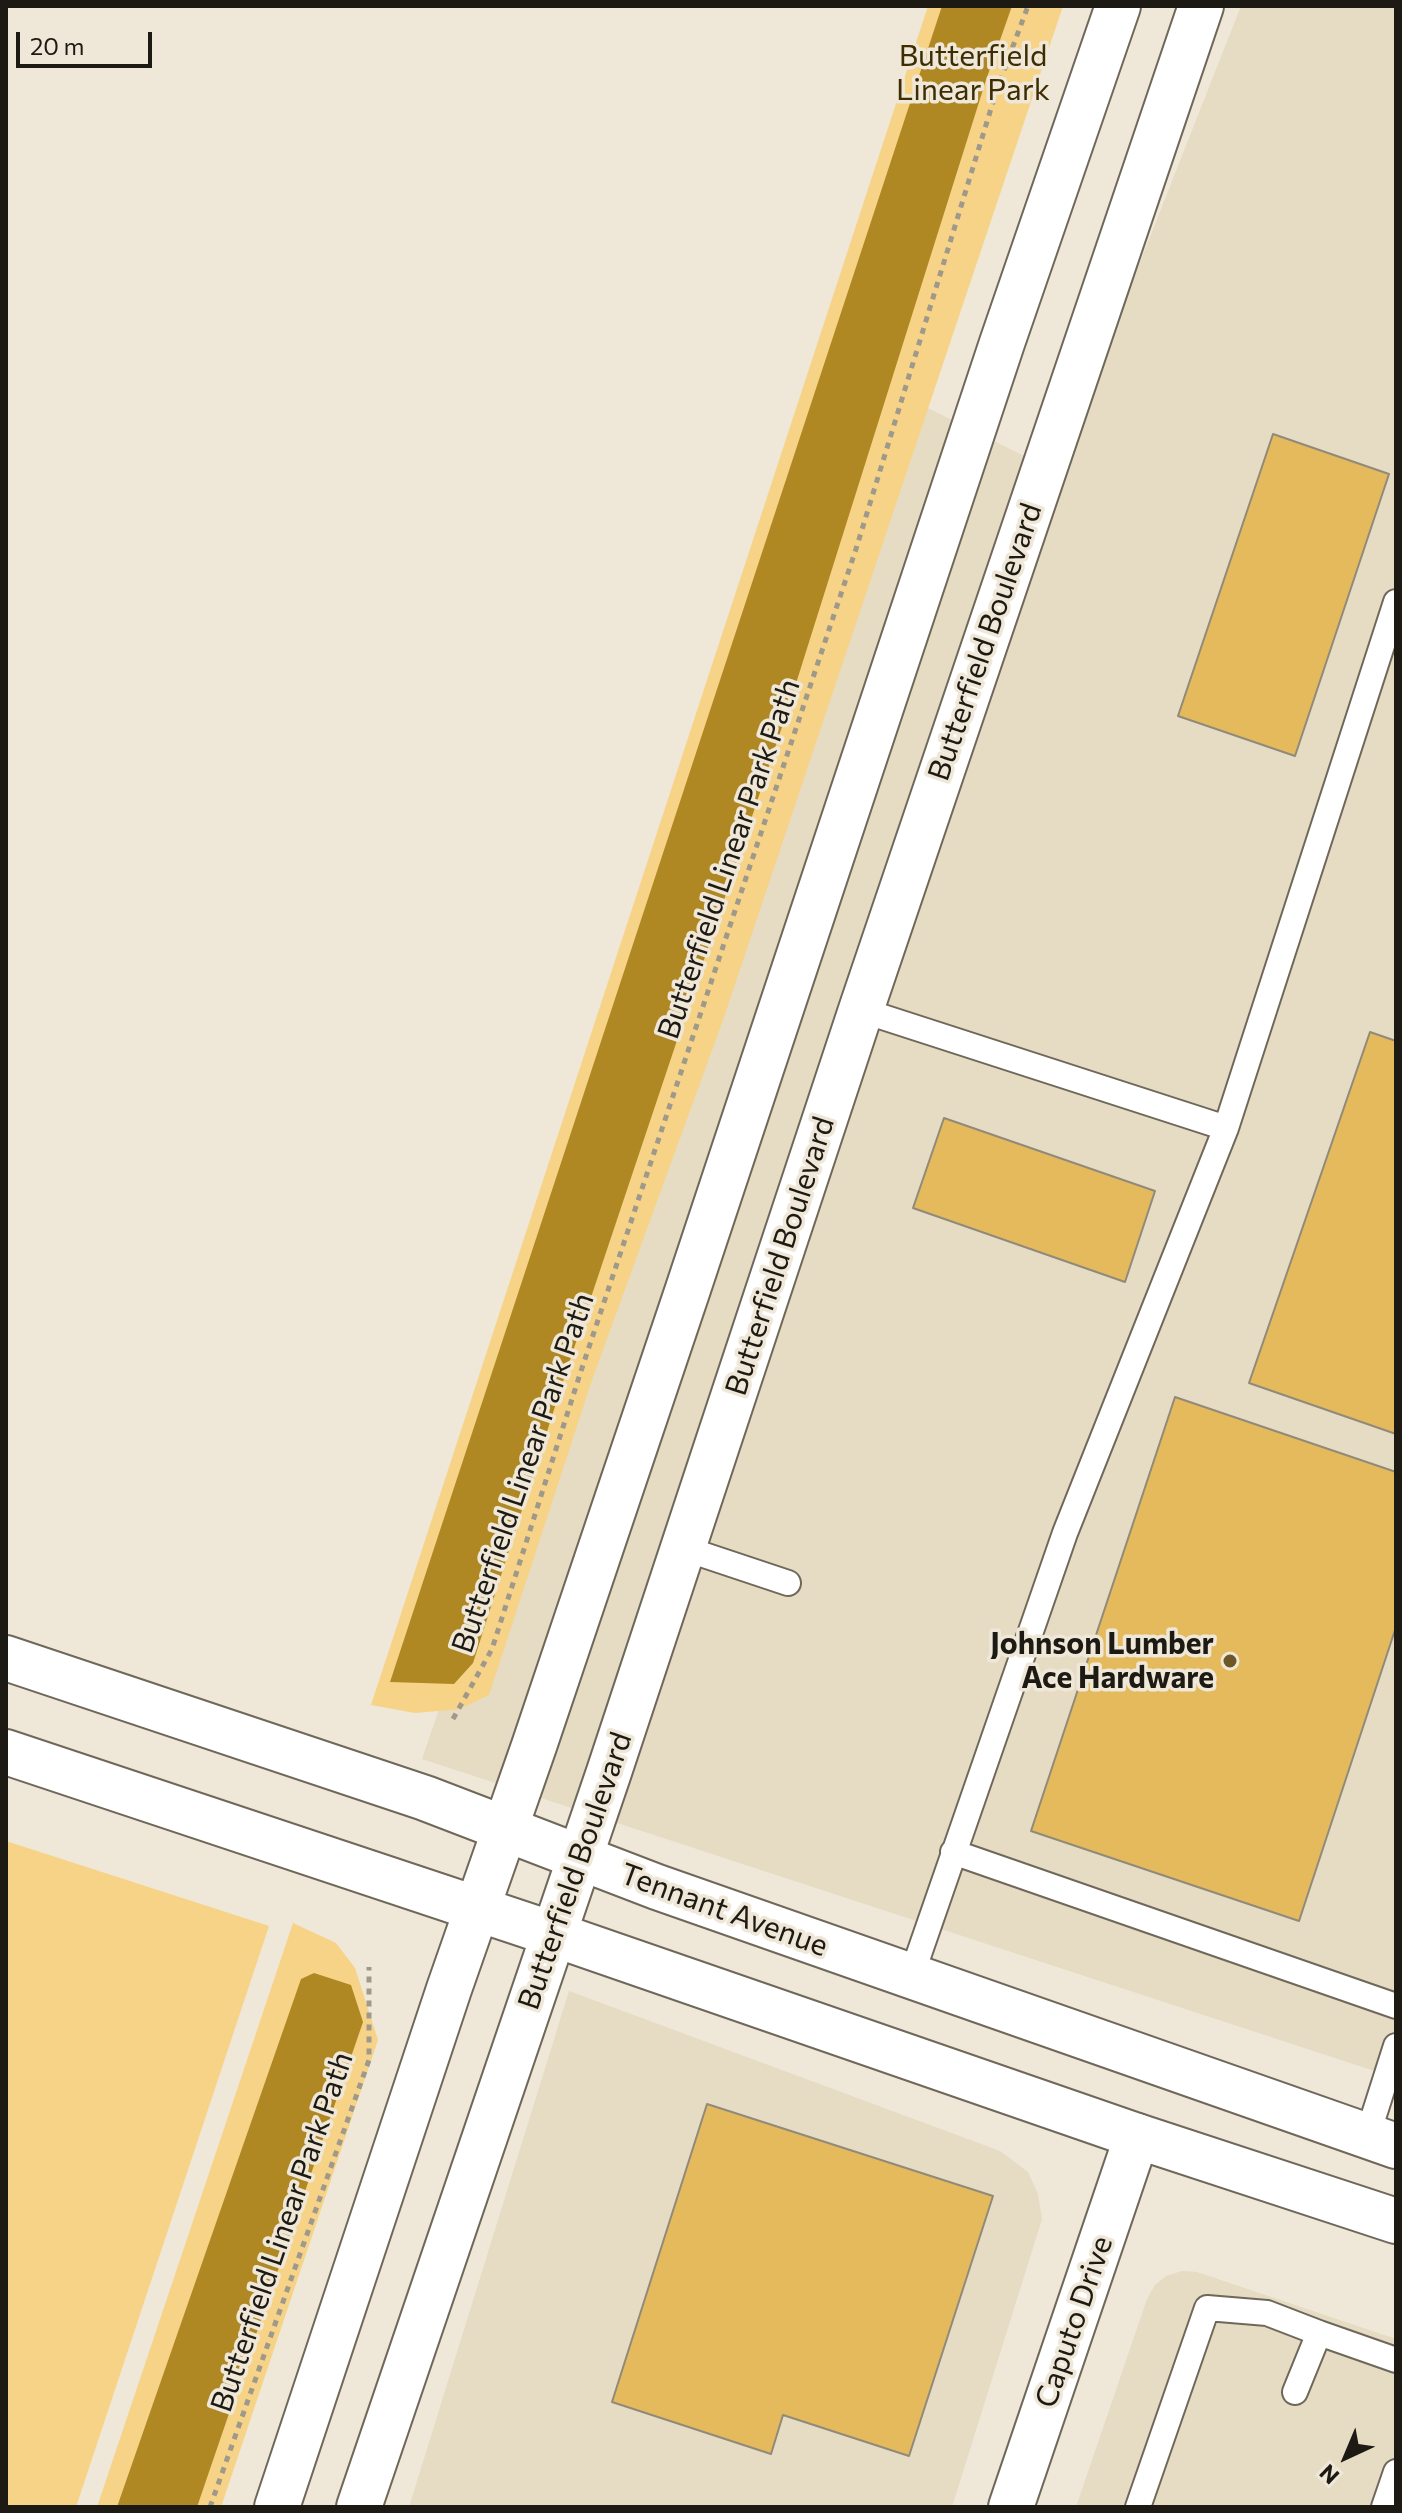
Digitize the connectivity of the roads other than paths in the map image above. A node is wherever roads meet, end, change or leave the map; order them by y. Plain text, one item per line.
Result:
1 (1118, 6) edge
2 (1201, 6) edge
3 (1396, 602) edge
4 (861, 1010) junction
5 (1226, 1128) junction
6 (683, 1548) junction
7 (788, 1583) dead end
8 (6, 1658) edge
9 (6, 1752) edge
10 (506, 1829) junction
11 (953, 1852) junction
12 (579, 1858) junction
13 (478, 1909) junction
14 (553, 1934) junction
15 (911, 1977) junction
16 (1396, 2006) edge
17 (1396, 2046) edge
18 (1137, 2136) junction
19 (1382, 2142) edge
20 (1396, 2221) edge
21 (1319, 2333) junction
22 (1396, 2360) edge
23 (1295, 2392) dead end
24 (1396, 2472) edge
25 (277, 2507) edge
26 (359, 2507) edge
27 (1011, 2507) edge
28 (1138, 2507) edge
29 (1384, 2507) edge

1 - 10 main road
2 - 4 main road, Butterfield Boulevard
3 - 5 lane
4 - 5 lane
4 - 6 main road, Butterfield Boulevard
5 - 11 lane
6 - 7 lane
6 - 12 main road, Butterfield Boulevard
8 - 10 main road, Tennant Avenue
9 - 13 main road
10 - 12 main road, Tennant Avenue
10 - 13 main road
11 - 15 lane
11 - 16 lane
12 - 14 main road, Butterfield Boulevard
12 - 15 main road, Tennant Avenue
13 - 14 main road
13 - 25 main road
14 - 18 main road
14 - 26 main road, Butterfield Boulevard
15 - 19 main road, Tennant Avenue
17 - 19 lane
18 - 20 main road
18 - 27 main road, Caputo Drive
21 - 22 lane
21 - 23 lane
21 - 28 lane
24 - 29 lane

